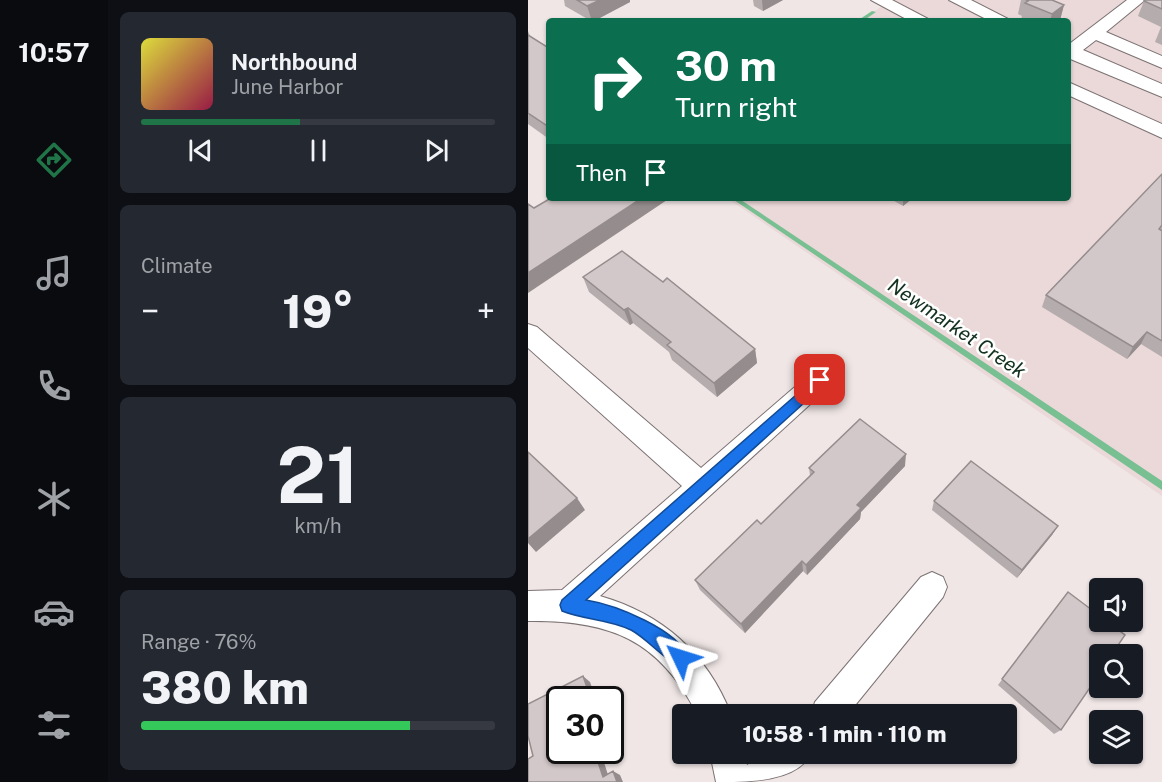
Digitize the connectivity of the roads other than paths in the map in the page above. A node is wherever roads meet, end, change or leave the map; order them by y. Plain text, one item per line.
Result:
1 (879, 0) edge
2 (957, 0) edge
3 (1137, 0) edge
4 (918, 18) edge
5 (997, 18) edge
6 (1094, 33) junction
7 (1071, 50) edge
8 (1071, 52) edge
9 (1162, 63) edge
10 (1071, 89) edge
11 (1161, 90) edge
12 (1162, 132) edge
13 (528, 334) edge
14 (820, 380) dead end
15 (702, 486) junction
16 (932, 587) dead end
17 (568, 605) junction
18 (528, 606) edge
19 (711, 704) edge
20 (835, 704) edge
21 (729, 764) edge
22 (781, 764) edge
23 (733, 782) edge
24 (747, 782) edge

1 - 4 street
2 - 5 street
3 - 6 street
6 - 7 street
6 - 9 street
8 - 11 street
10 - 12 street
13 - 15 street
14 - 15 street
15 - 17 street
16 - 20 street
17 - 18 street
17 - 19 street
21 - 23 street
22 - 24 street

